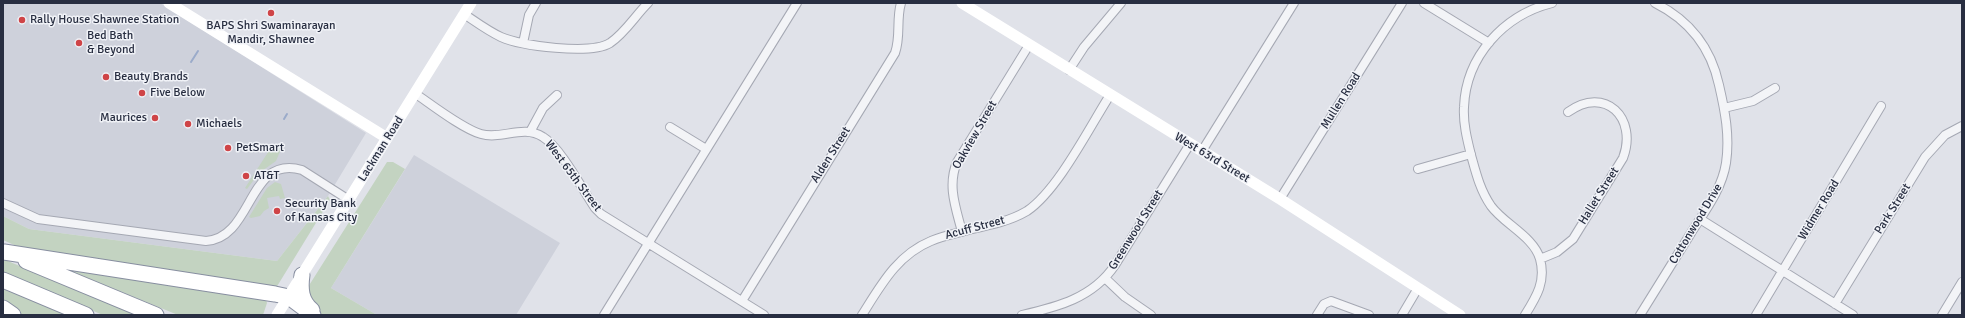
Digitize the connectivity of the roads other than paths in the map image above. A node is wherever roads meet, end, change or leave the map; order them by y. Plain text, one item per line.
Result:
1 (169, 3) edge
2 (471, 3) edge
3 (536, 3) edge
4 (648, 3) edge
5 (797, 3) edge
6 (901, 3) edge
7 (1121, 3) edge
8 (1294, 3) edge
9 (1402, 3) edge
10 (1424, 3) edge
11 (1552, 3) edge
12 (1655, 3) edge
13 (964, 4) edge
14 (464, 14) junction
15 (523, 43) junction
16 (1489, 43) junction
17 (1029, 45) junction
18 (1068, 70) junction
19 (1775, 88) dead end
20 (416, 94) junction
21 (557, 94) dead end
22 (1110, 95) junction
23 (1881, 106) dead end
24 (1724, 108) junction
25 (1568, 112) dead end
26 (1962, 126) edge
27 (670, 127) dead end
28 (530, 132) junction
29 (387, 138) junction
30 (1190, 144) junction
31 (706, 149) junction
32 (1202, 151) junction
33 (1471, 154) junction
34 (1418, 169) dead end
35 (1280, 199) junction
36 (349, 200) junction
37 (3, 203) edge
38 (1700, 219) junction
39 (962, 232) junction
40 (648, 243) junction
41 (4, 252) edge
42 (1540, 259) junction
43 (1782, 271) junction
44 (302, 275) junction
45 (1105, 278) junction
46 (3, 280) edge
47 (1962, 282) edge
48 (1418, 288) junction
49 (289, 297) junction
50 (742, 301) junction
51 (1835, 304) junction
52 (3, 308) edge
53 (1035, 314) edge
54 (13, 315) edge
55 (86, 315) edge
56 (156, 315) edge
57 (277, 315) edge
58 (314, 315) edge
59 (317, 315) edge
60 (604, 315) edge
61 (764, 315) edge
62 (862, 315) edge
63 (1022, 315) edge
64 (1151, 315) edge
65 (1317, 315) edge
66 (1369, 315) edge
67 (1402, 315) edge
68 (1460, 315) edge
69 (1525, 315) edge
70 (1640, 315) edge
71 (1756, 315) edge
72 (1853, 315) edge
73 (1942, 315) edge

1 - 29 street
2 - 14 street, Lackman Road
3 - 15 street
4 - 15 street
5 - 31 street
6 - 50 street, Alden Street
7 - 18 street
8 - 32 street
9 - 35 street, Mullen Road
10 - 16 street
11 - 16 street
12 - 24 street, Cottonwood Drive
13 - 17 street, West 63rd Street
14 - 15 street
14 - 20 street, Lackman Road
16 - 33 street
17 - 18 street, West 63rd Street
17 - 39 street, Oakview Street
18 - 22 street, West 63rd Street
19 - 24 street
20 - 28 street
20 - 29 street, Lackman Road
21 - 28 street
22 - 30 street, West 63rd Street
22 - 39 street, Acuff Street
23 - 43 street, Widmer Road
24 - 38 street, Cottonwood Drive
25 - 42 street, Hallet Street
26 - 51 street, Park Street
27 - 31 street
28 - 40 street, West 65th Street
29 - 36 street, Lackman Road
30 - 32 street, West 63rd Street
30 - 45 street, Greenwood Street
31 - 40 street
32 - 35 street, West 63rd Street
33 - 34 street
33 - 42 street
35 - 48 street, West 63rd Street
36 - 37 street
36 - 44 street, Lackman Road
38 - 43 street
38 - 70 street, Cottonwood Drive
39 - 62 street, Acuff Street
40 - 50 street, West 65th Street
40 - 60 street
41 - 49 highway
41 - 56 highway
42 - 69 street
43 - 51 street
43 - 71 street, Widmer Road
44 - 49 street, Lackman Road
44 - 59 highway
45 - 53 street, Greenwood Street
45 - 64 street
46 - 55 highway
47 - 73 street
48 - 67 street
48 - 68 street, West 63rd Street
49 - 57 street, Lackman Road
49 - 58 highway
50 - 61 street, West 65th Street
51 - 72 street
52 - 54 highway
53 - 63 street, Greenwood Street
65 - 66 street

